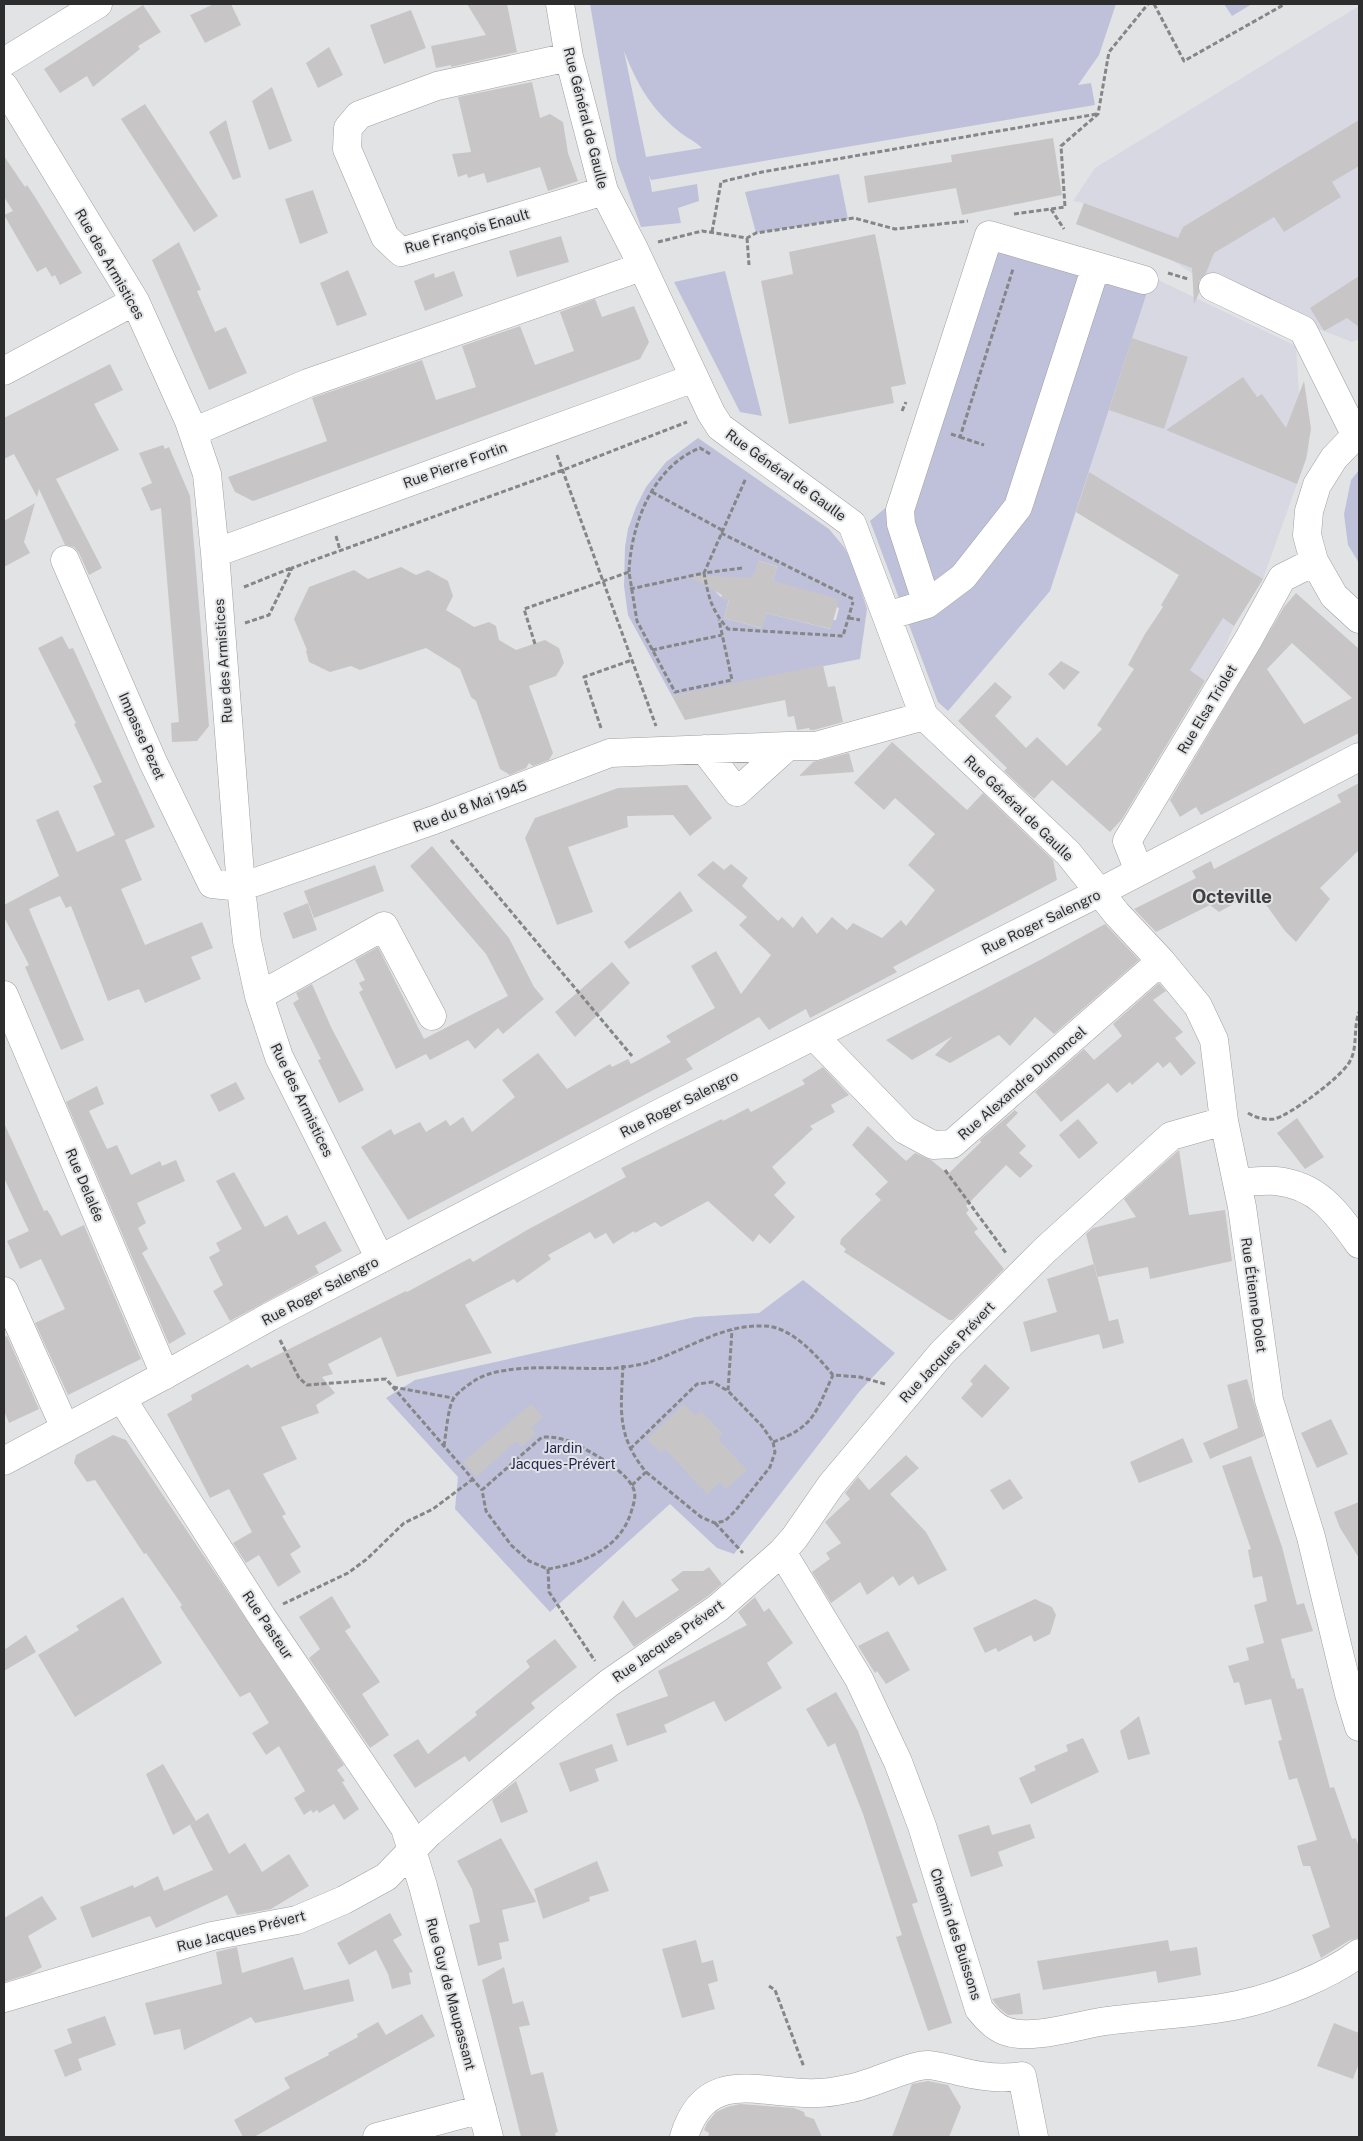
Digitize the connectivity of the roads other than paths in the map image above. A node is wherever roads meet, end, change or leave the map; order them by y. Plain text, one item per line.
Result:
1 (98, 4) edge
2 (560, 4) edge
3 (569, 57) junction
4 (4, 62) edge
5 (4, 86) edge
6 (604, 191) junction
7 (638, 258) junction
8 (1096, 266) junction
9 (1144, 280) dead end
10 (1212, 287) dead end
11 (135, 301) junction
12 (4, 371) edge
13 (694, 378) junction
14 (193, 432) junction
15 (1357, 433) edge
16 (215, 553) junction
17 (65, 560) dead end
18 (1314, 562) junction
19 (928, 604) junction
20 (887, 616) junction
21 (1359, 619) edge
22 (924, 716) junction
23 (788, 746) junction
24 (704, 749) junction
25 (1359, 757) edge
26 (1139, 872) junction
27 (241, 887) junction
28 (1100, 892) junction
29 (1161, 961) junction
30 (4, 996) edge
31 (259, 996) junction
32 (432, 1016) dead end
33 (814, 1036) junction
34 (1222, 1109) junction
35 (1238, 1182) junction
36 (1359, 1244) edge
37 (380, 1259) junction
38 (4, 1291) edge
39 (165, 1376) junction
40 (122, 1399) junction
41 (65, 1428) junction
42 (4, 1461) edge
43 (782, 1552) junction
44 (1359, 1727) edge
45 (412, 1850) junction
46 (1359, 1953) edge
47 (4, 1998) edge
48 (1026, 2034) junction
49 (1022, 2076) junction
50 (482, 2109) junction
51 (377, 2137) edge
52 (489, 2137) edge
53 (684, 2137) edge
54 (1034, 2137) edge

1 - 4 street
2 - 3 street, Rue Général de Gaulle
3 - 6 street, Rue Général de Gaulle
3 - 6 street, Rue François Enault
5 - 11 street, Rue des Armistices
6 - 7 street, Rue Général de Gaulle
7 - 13 street, Rue Général de Gaulle
7 - 14 street
8 - 9 street
8 - 19 street
8 - 19 street
10 - 15 street
11 - 12 street
11 - 14 street, Rue des Armistices
13 - 16 street, Rue Pierre Fortin
13 - 20 street, Rue Général de Gaulle
14 - 16 street, Rue des Armistices
15 - 18 street
16 - 27 street, Rue des Armistices
17 - 27 street, Impasse Pezet
18 - 21 street
18 - 26 street, Rue Elsa Triolet
19 - 20 street
20 - 22 street, Rue Général de Gaulle
22 - 23 street, Rue du 8 Mai 1945
22 - 28 street, Rue Général de Gaulle
23 - 24 street, Rue du 8 Mai 1945
23 - 24 street
24 - 27 street, Rue du 8 Mai 1945
25 - 26 street, Rue Roger Salengro
26 - 28 street, Rue Roger Salengro
27 - 31 street, Rue des Armistices
28 - 29 street, Rue Étienne Dolet
28 - 33 street, Rue Roger Salengro
29 - 33 street, Rue Alexandre Dumoncel
29 - 34 street, Rue Étienne Dolet
30 - 39 street, Rue Delalée
31 - 32 street
31 - 37 street, Rue des Armistices
33 - 37 street, Rue Roger Salengro
34 - 35 street, Rue Étienne Dolet
34 - 43 street, Rue Jacques Prévert
35 - 36 street
35 - 44 street, Rue Étienne Dolet
37 - 39 street, Rue Roger Salengro
38 - 41 street
39 - 40 street, Rue Roger Salengro
40 - 41 street, Rue Roger Salengro
40 - 45 street, Rue Pasteur
41 - 42 street, Rue Roger Salengro
43 - 45 street, Rue Jacques Prévert
43 - 48 street, Chemin des Buissons
45 - 47 street, Rue Jacques Prévert
45 - 50 street, Rue Guy de Maupassant
46 - 48 street, Chemin des Buissons
48 - 49 street
49 - 53 street
49 - 54 street
50 - 51 street
50 - 52 street, Rue Guy de Maupassant

